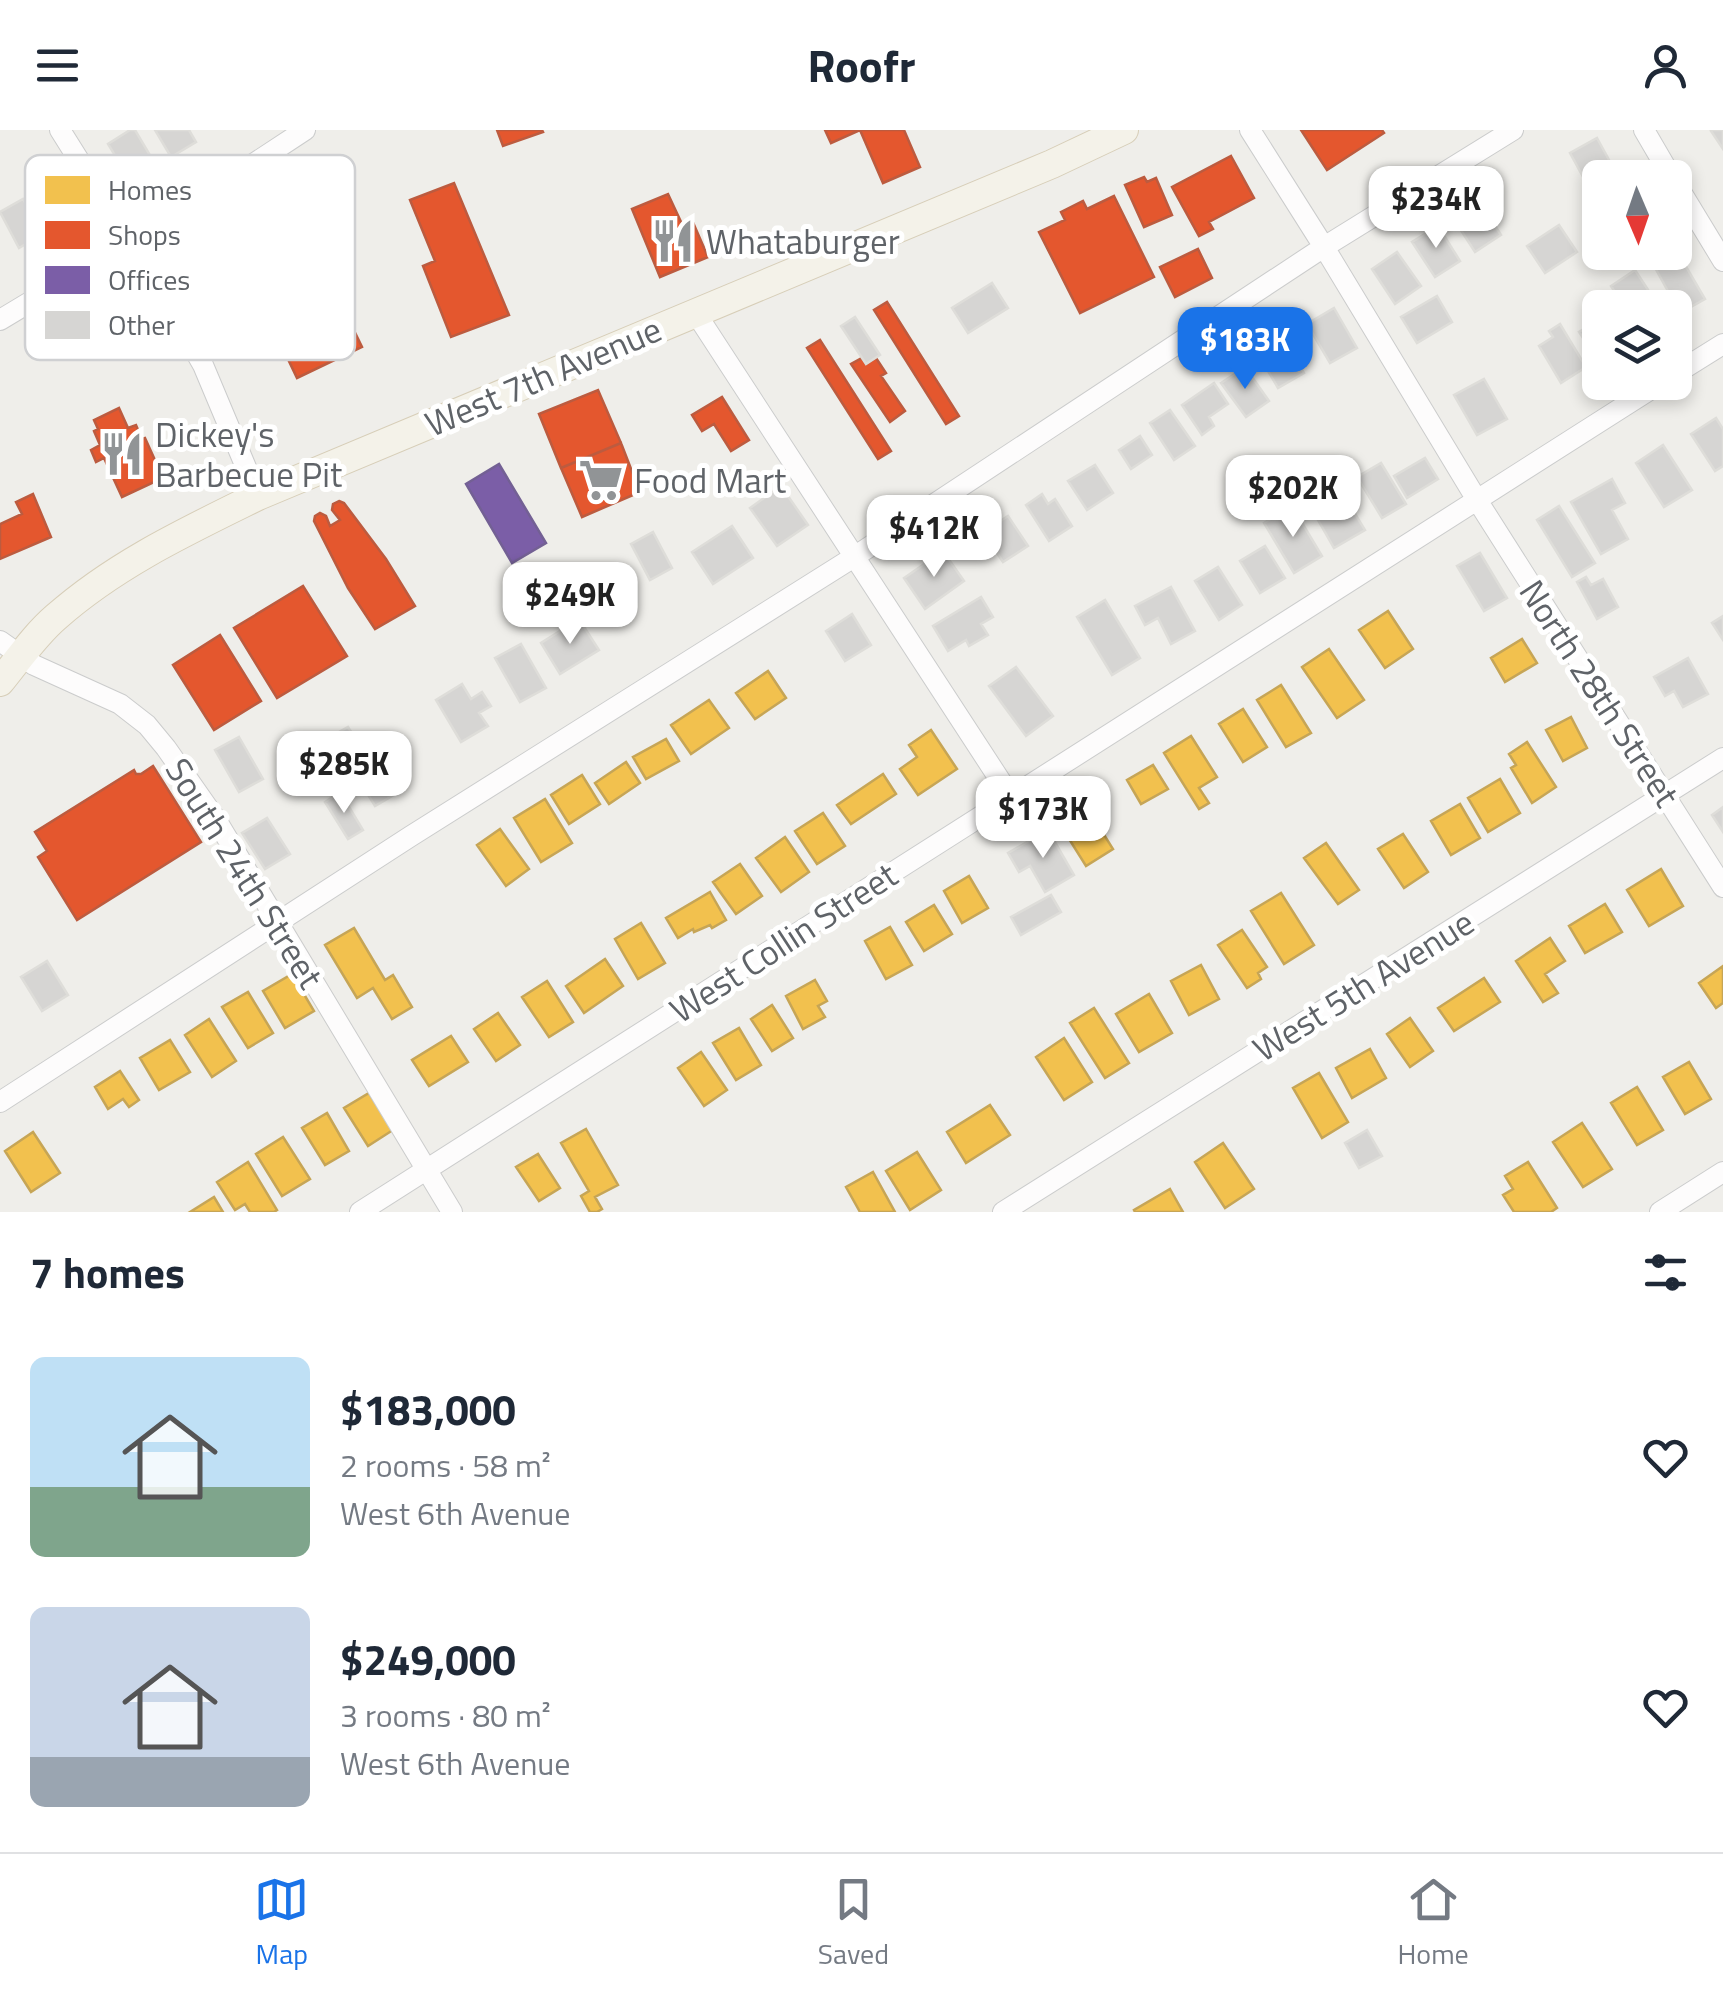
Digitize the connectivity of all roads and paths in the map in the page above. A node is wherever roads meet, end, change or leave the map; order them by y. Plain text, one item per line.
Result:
1 (60, 130) edge
2 (305, 130) edge
3 (1124, 130) edge
4 (1250, 130) edge
5 (1512, 130) edge
6 (1644, 130) edge
7 (76, 155) edge
8 (267, 155) edge
9 (1662, 160) edge
10 (1692, 210) edge
11 (1324, 247) junction
12 (1723, 261) edge
13 (25, 305) edge
14 (695, 312) junction
15 (0, 320) edge
16 (1723, 344) edge
17 (201, 360) edge
18 (1692, 363) edge
19 (1634, 400) edge
20 (258, 496) junction
21 (1476, 500) junction
22 (854, 557) junction
23 (11, 648) edge
24 (0, 682) edge
25 (1723, 758) edge
26 (1666, 795) junction
27 (1011, 797) junction
28 (1723, 887) edge
29 (278, 923) junction
30 (0, 1102) edge
31 (427, 1170) junction
32 (1723, 1172) edge
33 (360, 1212) edge
34 (452, 1212) edge
35 (1003, 1212) edge
36 (1660, 1212) edge

1 - 7 street
2 - 8 street
3 - 14 main road, West 7th Avenue
4 - 11 street, North 28th Street
5 - 11 street
6 - 9 street
10 - 12 street
11 - 21 street, North 28th Street
11 - 22 street
13 - 15 street
14 - 20 main road, West 7th Avenue
14 - 22 street
16 - 18 street
17 - 20 street
19 - 21 street, West Collin Street
20 - 23 main road, West 7th Avenue
21 - 26 street, North 28th Street
21 - 27 street, West Collin Street
22 - 27 street
22 - 29 street
23 - 24 main road, West 7th Avenue
23 - 29 street, South 24th Street
25 - 26 street, West 5th Avenue
26 - 28 street, North 28th Street
26 - 35 street, West 5th Avenue
27 - 31 street, West Collin Street
29 - 30 street
29 - 31 street, South 24th Street
31 - 33 street, West Collin Street
31 - 34 street, South 24th Street
32 - 36 street

